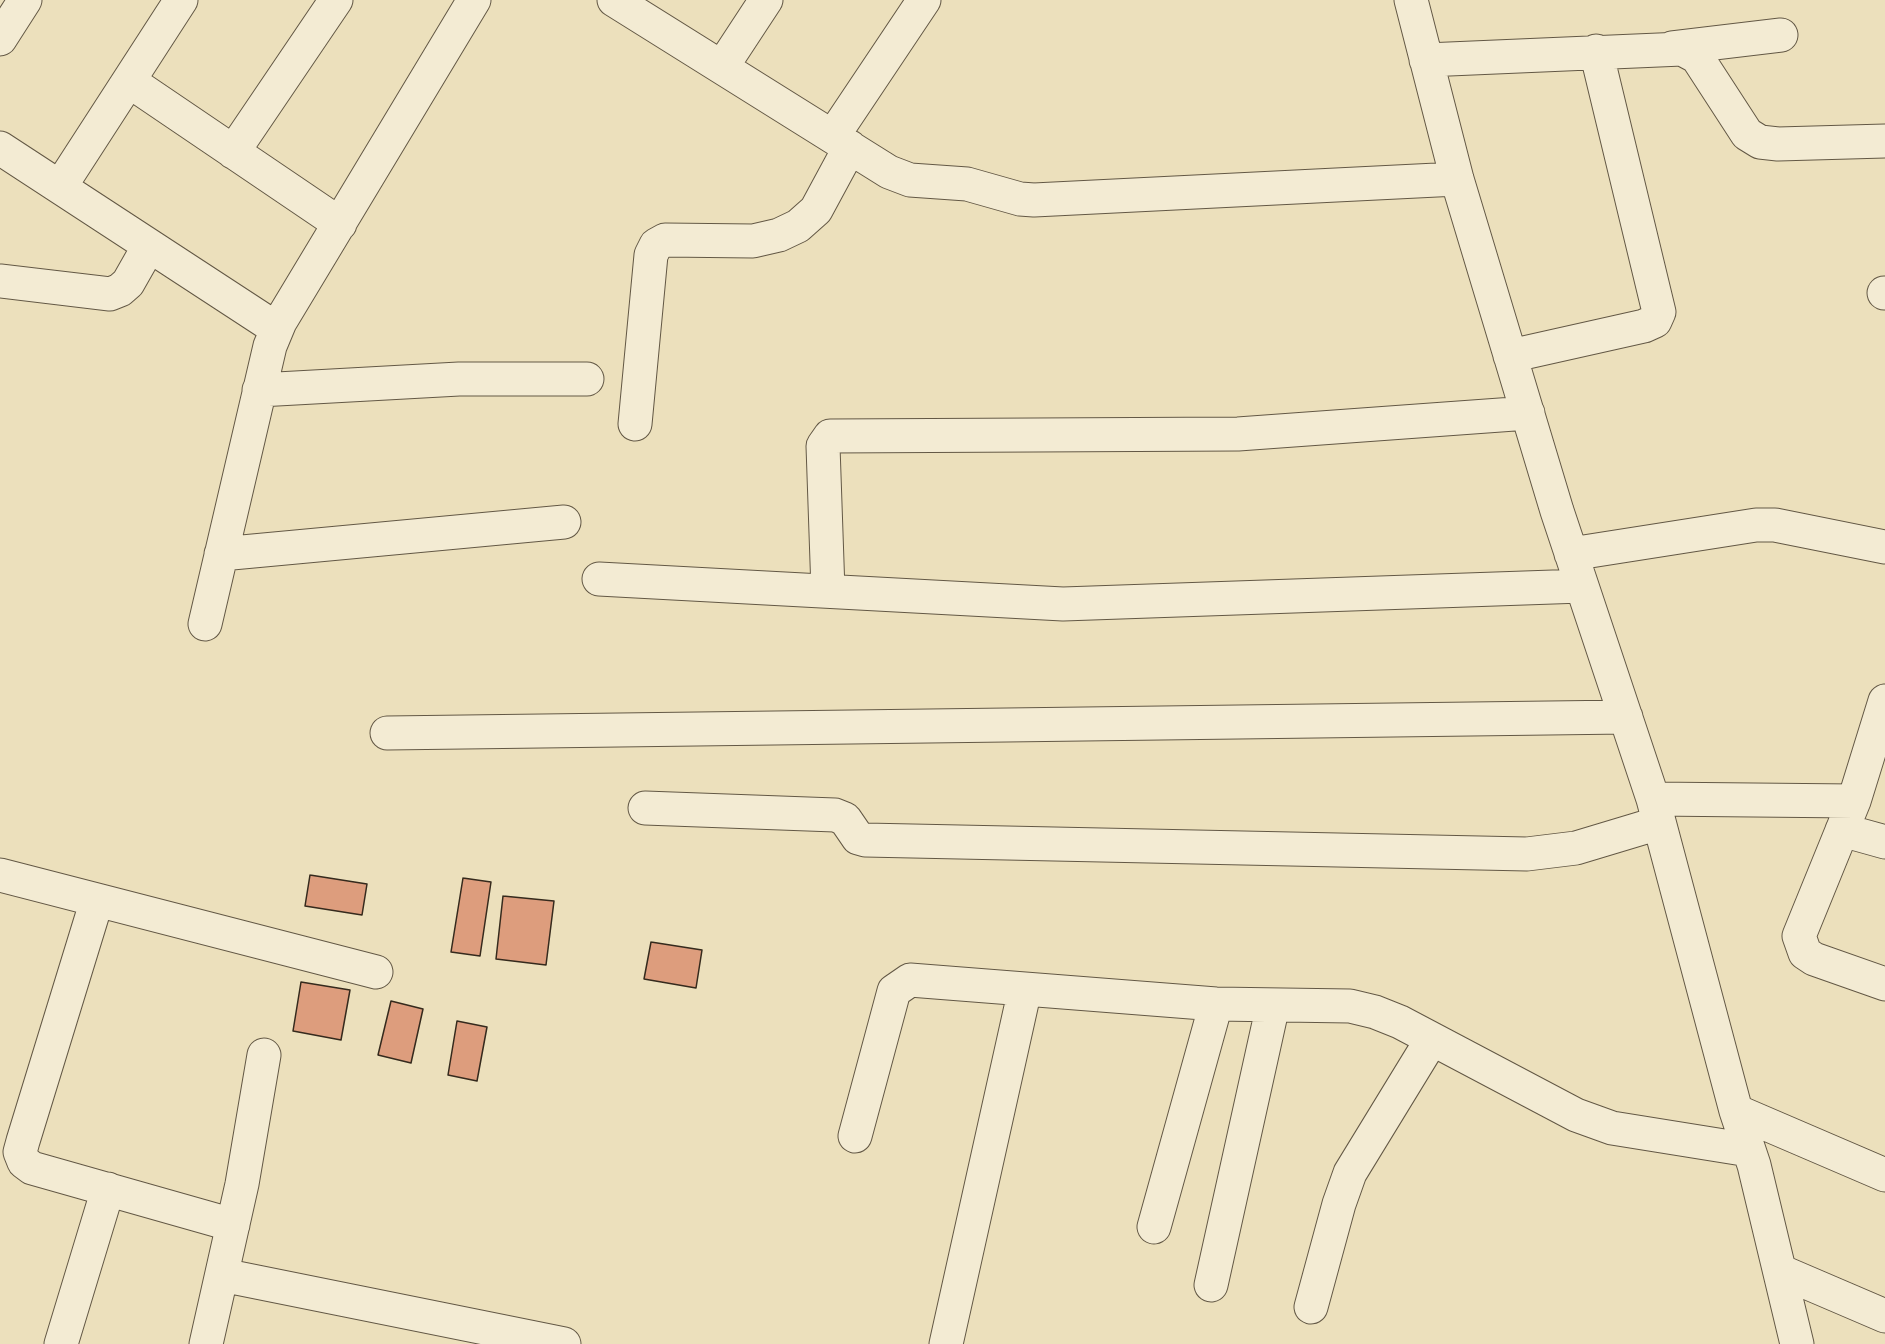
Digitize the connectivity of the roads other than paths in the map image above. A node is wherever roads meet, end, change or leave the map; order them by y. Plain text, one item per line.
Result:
1 (182, 0) edge
2 (336, 0) edge
3 (474, 0) edge
4 (615, 0) edge
5 (766, 0) edge
6 (924, 0) edge
7 (1411, 0) edge
8 (1781, 35) dead end
9 (1669, 48) junction
10 (1596, 51) junction
11 (1426, 60) junction
12 (722, 67) junction
13 (129, 81) junction
14 (841, 141) junction
15 (1885, 141) edge
16 (0, 148) edge
17 (233, 152) junction
18 (1457, 179) junction
19 (60, 187) junction
20 (339, 224) junction
21 (149, 246) junction
22 (0, 282) edge
23 (277, 330) junction
24 (1510, 356) junction
25 (587, 379) dead end
26 (259, 390) junction
27 (1528, 413) junction
28 (635, 424) dead end
29 (564, 522) dead end
30 (1885, 547) edge
31 (221, 554) junction
32 (1571, 554) junction
33 (599, 579) dead end
34 (1582, 586) junction
35 (828, 591) junction
36 (205, 624) dead end
37 (1885, 703) edge
38 (1626, 717) junction
39 (387, 733) dead end
40 (645, 808) dead end
41 (1656, 811) junction
42 (1848, 816) junction
43 (1885, 842) edge
44 (0, 875) edge
45 (97, 900) junction
46 (376, 972) dead end
47 (1885, 984) edge
48 (1025, 989) junction
49 (1216, 1004) junction
50 (1273, 1005) junction
51 (1432, 1039) junction
52 (264, 1055) dead end
53 (1736, 1111) junction
54 (855, 1136) dead end
55 (1749, 1150) junction
56 (1885, 1175) edge
57 (108, 1189) junction
58 (233, 1225) junction
59 (1154, 1227) dead end
60 (1780, 1271) junction
61 (222, 1275) junction
62 (1211, 1285) dead end
63 (1311, 1307) dead end
64 (1885, 1316) edge
65 (61, 1344) edge
66 (206, 1344) edge
67 (564, 1344) edge
68 (946, 1344) edge
69 (1797, 1344) edge

1 - 13 street
2 - 17 street
3 - 20 street
4 - 12 street
5 - 12 street
6 - 14 street
7 - 11 street
8 - 9 street
9 - 10 street
9 - 15 street
10 - 11 street
10 - 24 street
11 - 18 street
12 - 14 street
13 - 17 street
13 - 19 street
14 - 18 street
14 - 28 street
16 - 19 street
17 - 20 street
18 - 24 street
19 - 21 street
20 - 23 street
21 - 22 street
21 - 23 street
23 - 26 street
24 - 27 street
25 - 26 street
26 - 31 street
27 - 32 street
27 - 35 street
29 - 31 street
30 - 32 street
31 - 36 street
32 - 34 street
33 - 35 street
34 - 35 street
34 - 38 street
37 - 42 street
38 - 39 street
38 - 41 street
40 - 41 street
41 - 42 street
41 - 53 street
42 - 43 street
42 - 47 street
44 - 45 street
45 - 46 street
45 - 57 street
48 - 49 street
48 - 54 street
48 - 68 street
49 - 50 street
49 - 59 street
50 - 51 street
50 - 62 street
51 - 55 street
51 - 63 street
52 - 58 street
53 - 55 street
53 - 56 street
55 - 60 street
57 - 58 street
57 - 65 street
58 - 61 street
60 - 64 street
60 - 69 street
61 - 66 street
61 - 67 street

